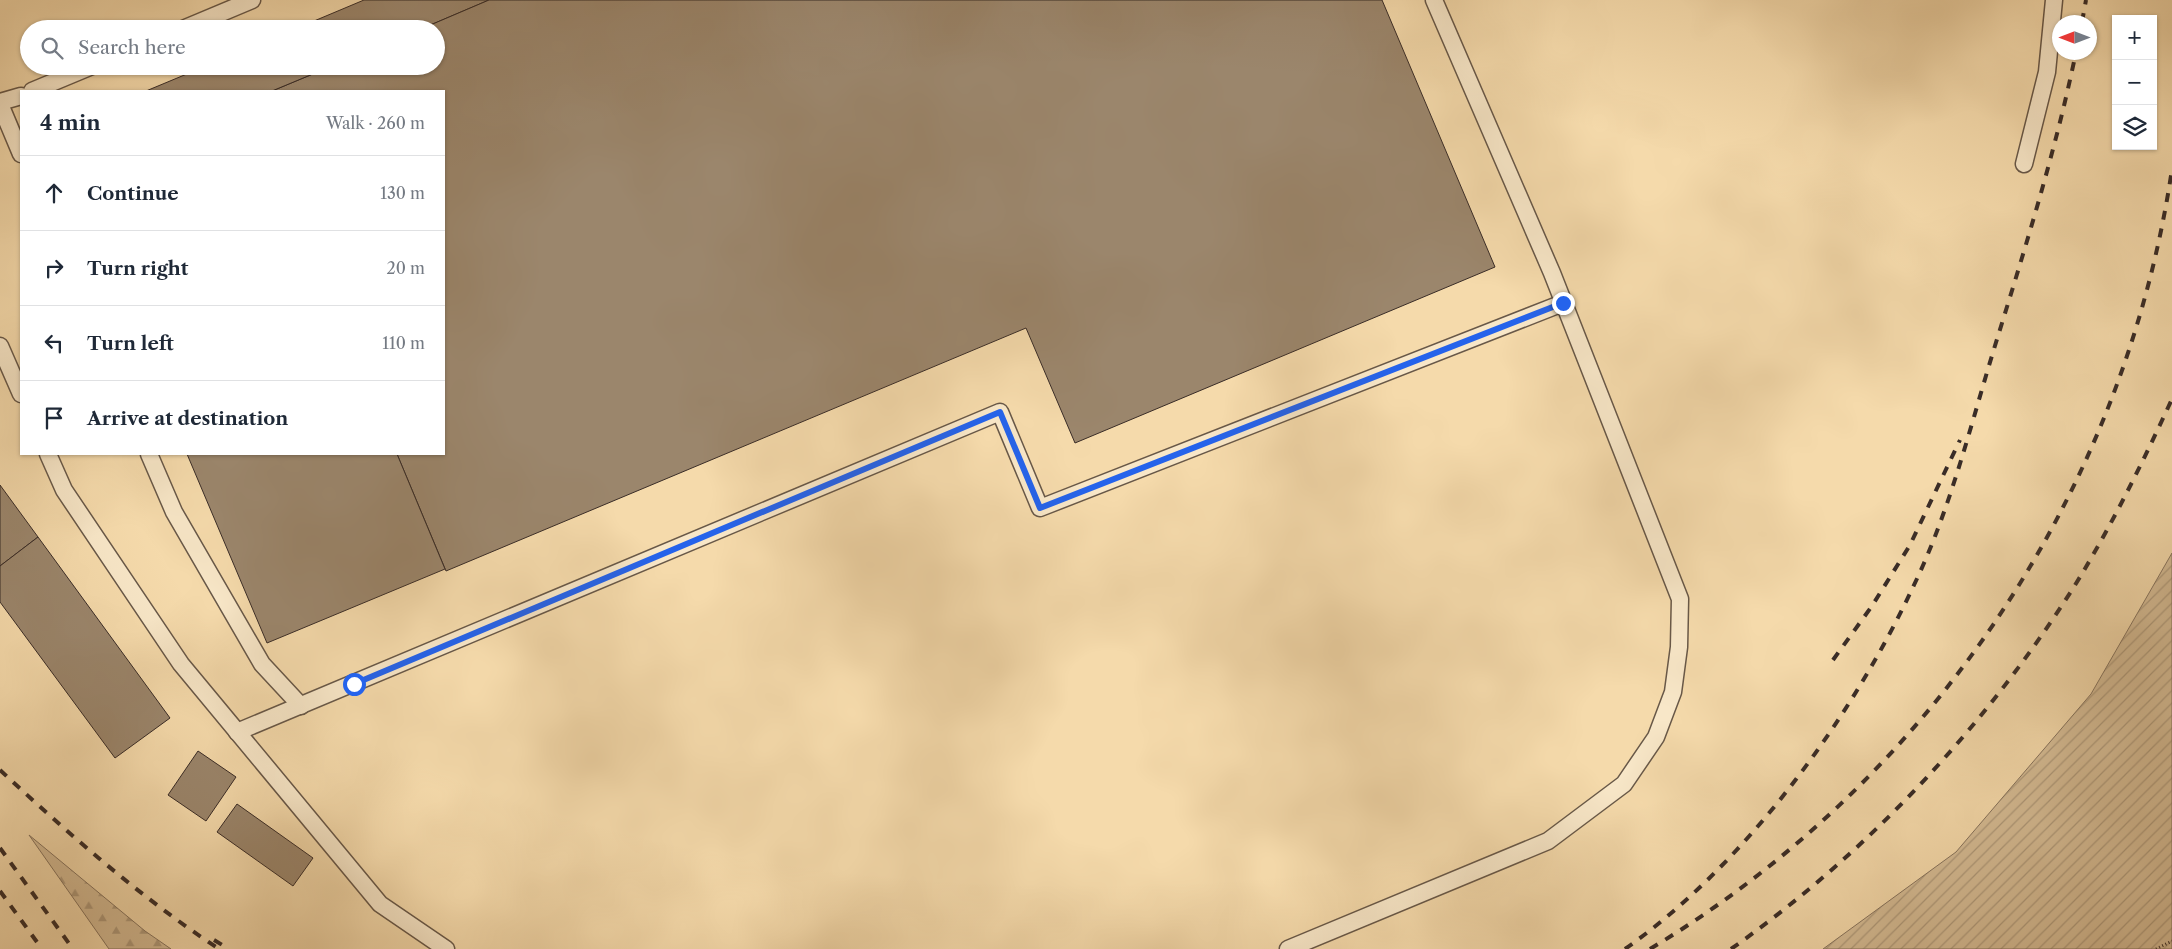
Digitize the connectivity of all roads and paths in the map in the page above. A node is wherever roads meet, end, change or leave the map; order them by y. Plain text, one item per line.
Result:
1 (252, 0) edge
2 (1434, 0) edge
3 (2054, 0) edge
4 (204, 20) edge
5 (70, 75) edge
6 (34, 90) edge
7 (20, 96) edge
8 (0, 103) edge
9 (20, 152) edge
10 (2024, 164) dead end
11 (1563, 303) junction
12 (0, 346) edge
13 (20, 392) edge
14 (48, 455) edge
15 (149, 455) edge
16 (301, 706) junction
17 (237, 732) junction
18 (2172, 942) edge
19 (446, 949) edge
20 (1288, 949) edge
21 (2156, 949) edge

1 - 4 lane
2 - 11 lane
3 - 10 lane
5 - 6 lane
7 - 8 lane
8 - 9 lane
11 - 16 lane
11 - 20 lane
12 - 13 lane
14 - 17 lane
15 - 16 lane
16 - 17 lane
17 - 19 lane
18 - 21 path

